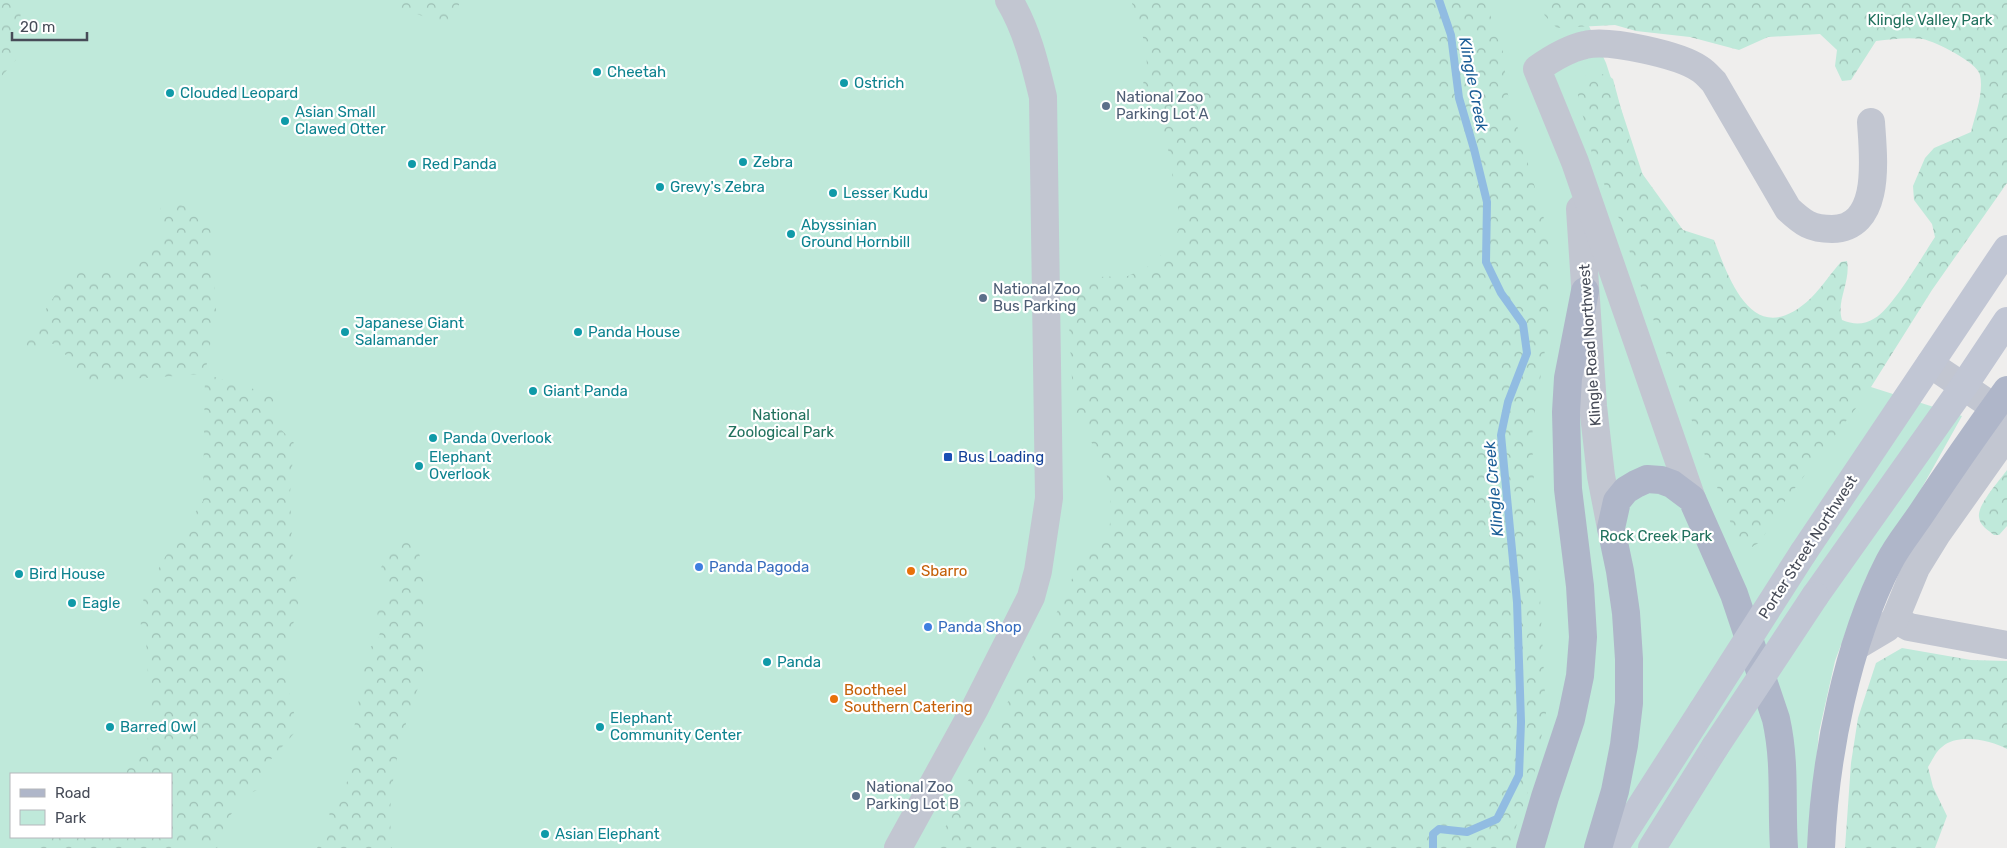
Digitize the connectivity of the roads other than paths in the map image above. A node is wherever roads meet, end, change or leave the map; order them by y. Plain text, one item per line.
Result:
1 (1009, 0) edge
2 (1870, 122) dead end
3 (1575, 162) junction
4 (2007, 249) edge
5 (1585, 290) junction
6 (2007, 321) edge
7 (1930, 364) junction
8 (1963, 387) junction
9 (2003, 404) edge
10 (2007, 435) edge
11 (1692, 499) junction
12 (1611, 528) junction
13 (1895, 620) junction
14 (2007, 645) edge
15 (1855, 647) junction
16 (1782, 821) junction
17 (898, 848) edge
18 (1530, 848) edge
19 (1598, 848) edge
20 (1614, 848) edge
21 (1652, 848) edge
22 (1771, 848) edge
23 (1784, 848) edge
24 (1821, 848) edge

1 - 17 street
2 - 3 street, Klingle Road Northwest
3 - 5 street, Klingle Road Northwest
3 - 11 street, Klingle Road Northwest
4 - 7 main road, Porter Street Northwest
5 - 12 street, Klingle Road Northwest
5 - 18 main road
6 - 8 main road
7 - 8 street
7 - 20 main road, Porter Street Northwest, bridge
8 - 9 street
8 - 21 main road, bridge
9 - 15 main road
10 - 13 street
11 - 12 main road
11 - 16 main road
12 - 19 main road
13 - 14 street
13 - 15 street
15 - 24 main road
16 - 22 main road
16 - 23 main road

